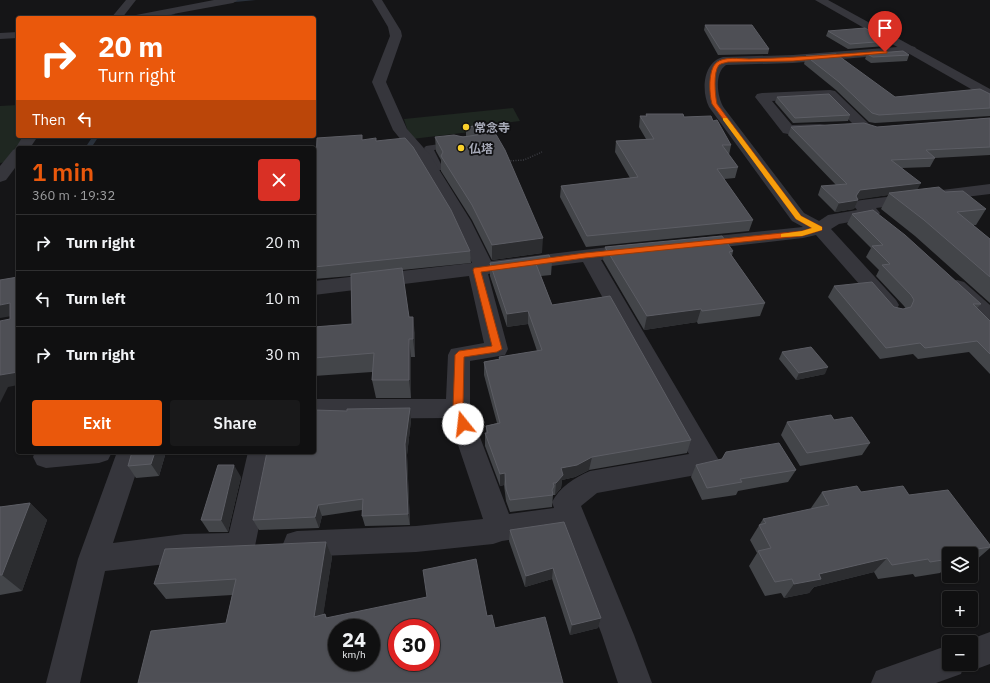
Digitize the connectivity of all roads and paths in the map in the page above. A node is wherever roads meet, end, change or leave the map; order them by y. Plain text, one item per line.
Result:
1 (131, 0) edge
2 (233, 0) edge
3 (377, 0) edge
4 (820, 0) edge
5 (118, 16) edge
6 (145, 16) edge
7 (16, 35) edge
8 (0, 36) edge
9 (911, 50) junction
10 (990, 94) edge
11 (848, 127) edge
12 (833, 128) edge
13 (459, 144) edge
14 (542, 152) dead end
15 (16, 156) edge
16 (501, 162) edge
17 (429, 169) junction
18 (0, 177) edge
19 (990, 188) edge
20 (819, 228) junction
21 (676, 246) edge
22 (652, 249) edge
23 (589, 255) junction
24 (481, 269) junction
25 (946, 276) edge
26 (316, 288) edge
27 (896, 312) edge
28 (990, 317) edge
29 (458, 408) junction
30 (316, 409) edge
31 (47, 454) edge
32 (78, 454) edge
33 (129, 454) edge
34 (261, 454) edge
35 (572, 518) junction
36 (500, 528) junction
37 (258, 546) junction
38 (93, 559) junction
39 (990, 648) edge
40 (978, 652) edge
41 (942, 664) edge
42 (63, 683) edge
43 (635, 683) edge
44 (888, 683) edge

1 - 5 street
2 - 6 street
3 - 17 street
4 - 9 street
7 - 8 street
9 - 10 street
9 - 20 street
11 - 12 street
13 - 17 lane
14 - 16 path
15 - 18 street
17 - 24 street
19 - 20 street
20 - 21 street
20 - 27 street
22 - 23 street
23 - 24 street
23 - 35 street
24 - 26 street
24 - 29 street
25 - 28 street
29 - 30 street
29 - 36 street
31 - 32 street
33 - 38 street
34 - 37 street
35 - 36 street
35 - 43 street
36 - 37 street
37 - 38 street
38 - 42 street
39 - 40 street
41 - 44 street

